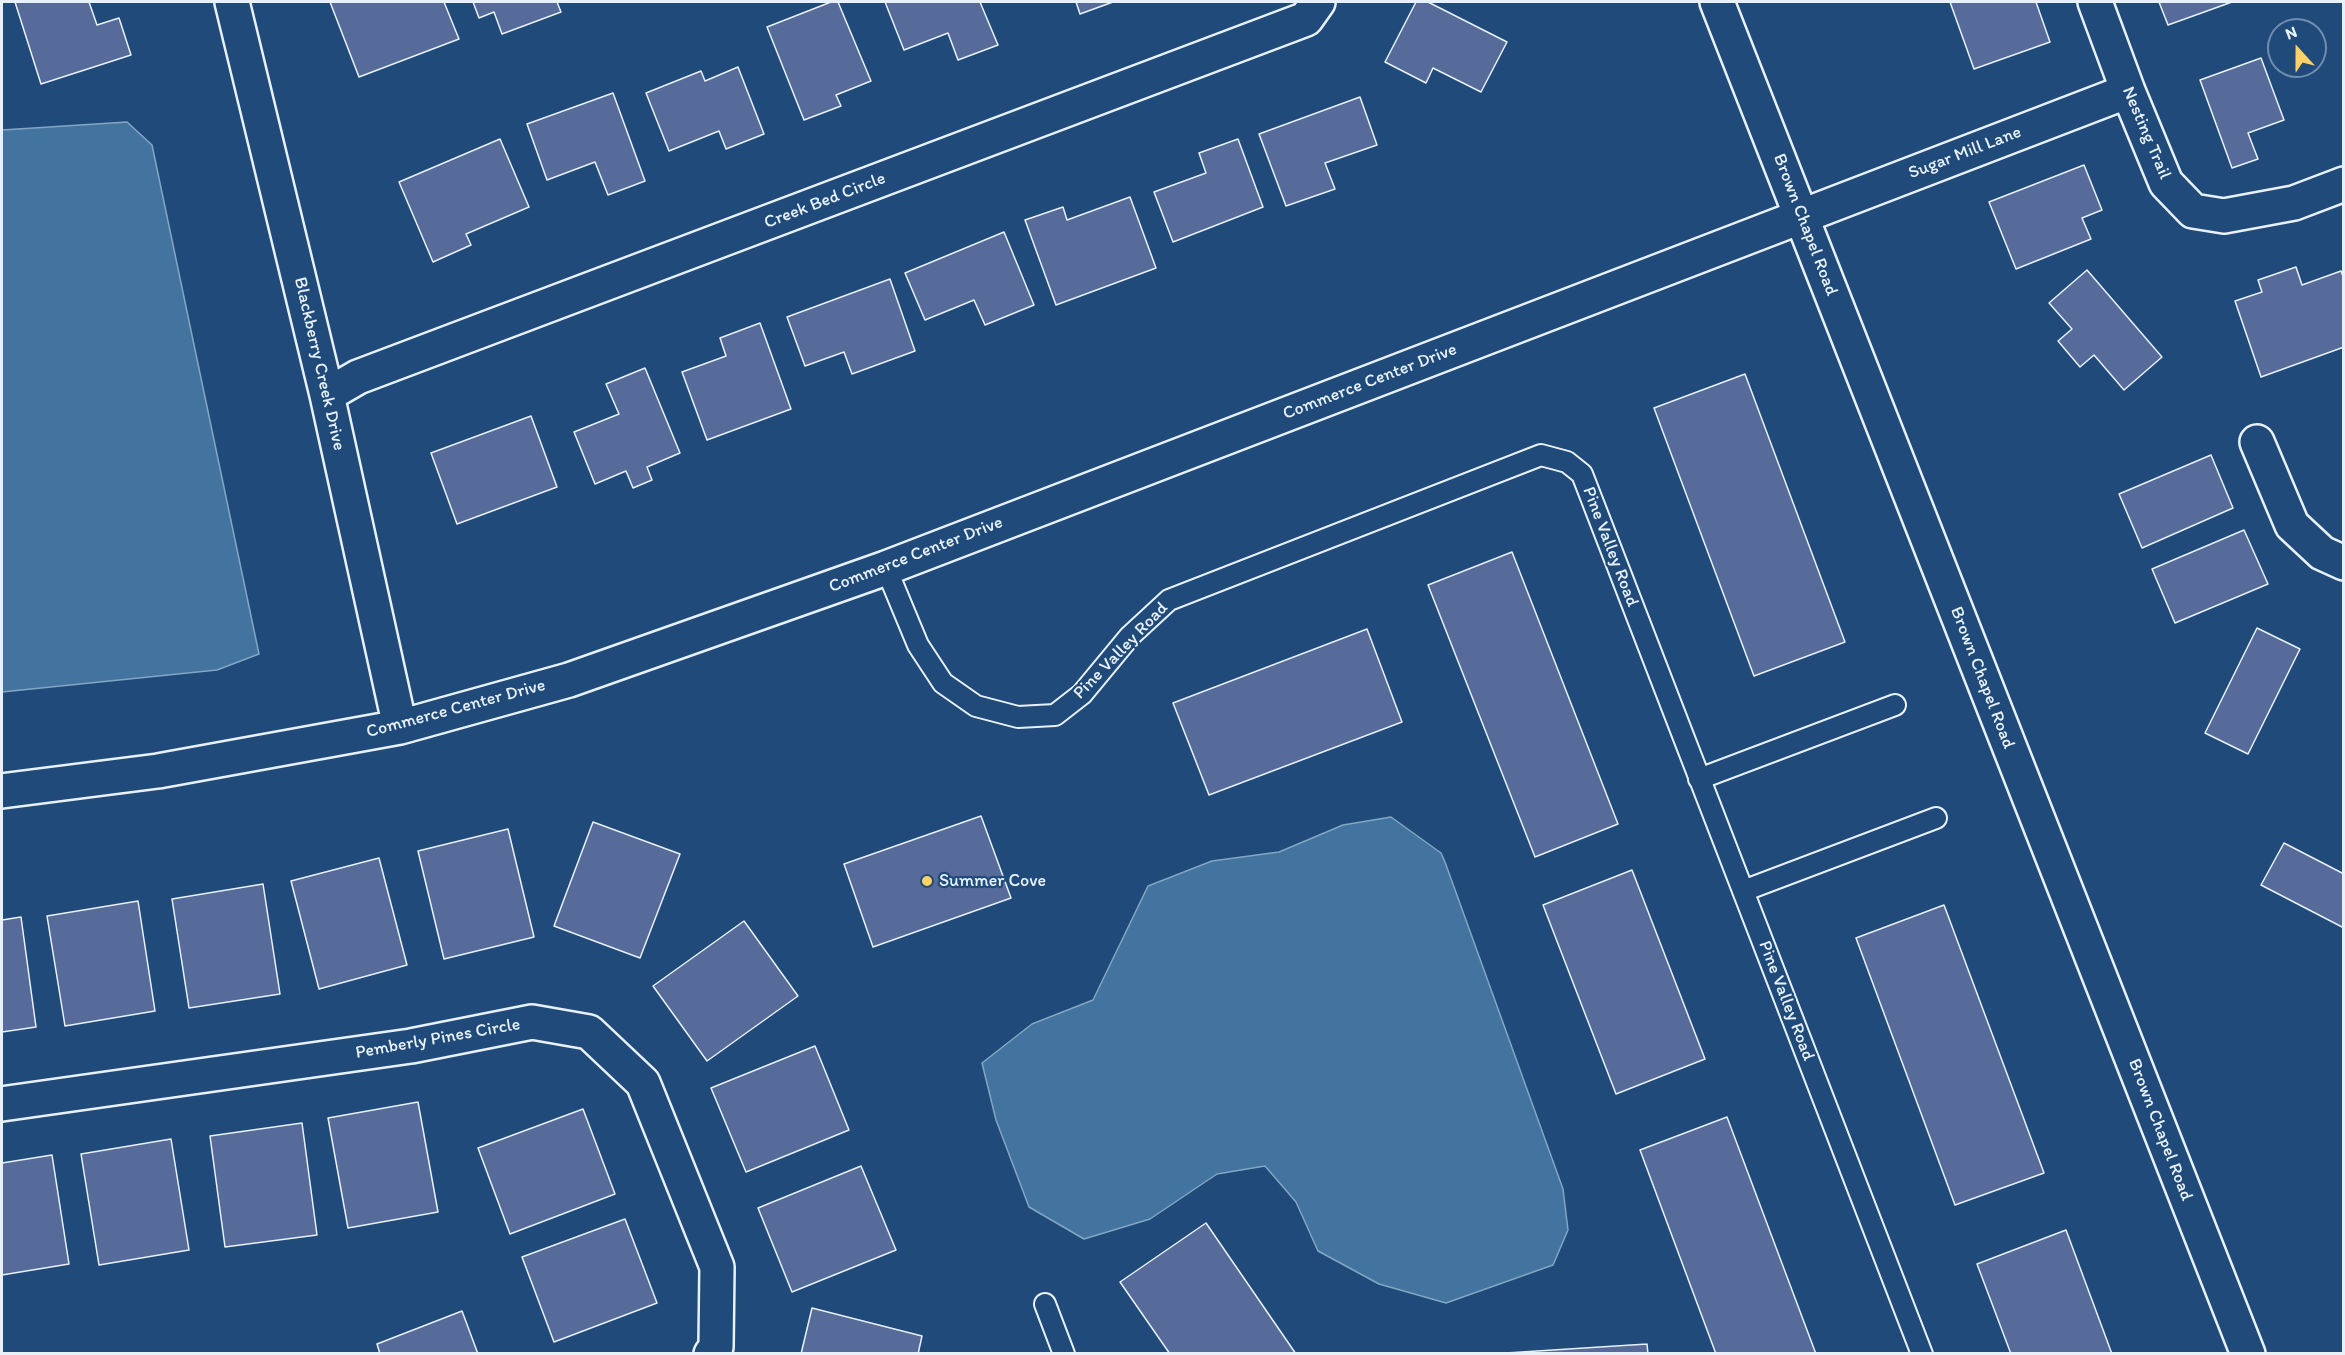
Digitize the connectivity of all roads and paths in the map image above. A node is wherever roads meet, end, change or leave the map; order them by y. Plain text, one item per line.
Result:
1 (232, 2) edge
2 (1318, 2) edge
3 (1717, 2) edge
4 (2095, 2) edge
5 (2128, 91) junction
6 (2343, 184) edge
7 (1801, 216) junction
8 (327, 395) junction
9 (2257, 442) dead end
10 (2343, 562) edge
11 (886, 568) junction
12 (1895, 705) dead end
13 (400, 727) junction
14 (1699, 779) junction
15 (2, 791) edge
16 (1935, 818) dead end
17 (1743, 891) junction
18 (2, 1104) edge
19 (1045, 1304) dead end
20 (711, 1353) edge
21 (1064, 1353) edge
22 (1922, 1353) edge
23 (2248, 1353) edge

1 - 8 street, Blackberry Creek Drive
2 - 8 street, Creek Bed Circle
3 - 7 street, Brown Chapel Road
4 - 5 street, Nesting Trail
5 - 6 street, Nesting Trail
5 - 7 street, Sugar Mill Lane
7 - 11 street, Commerce Center Drive
7 - 23 street, Brown Chapel Road
8 - 13 street, Blackberry Creek Drive
9 - 10 street
11 - 13 street, Commerce Center Drive
11 - 14 lane, Pine Valley Road
12 - 14 lane
13 - 15 street, Commerce Center Drive
14 - 17 lane, Pine Valley Road
16 - 17 lane
17 - 22 lane, Pine Valley Road
18 - 20 street, Pemberly Pines Circle
19 - 21 lane

